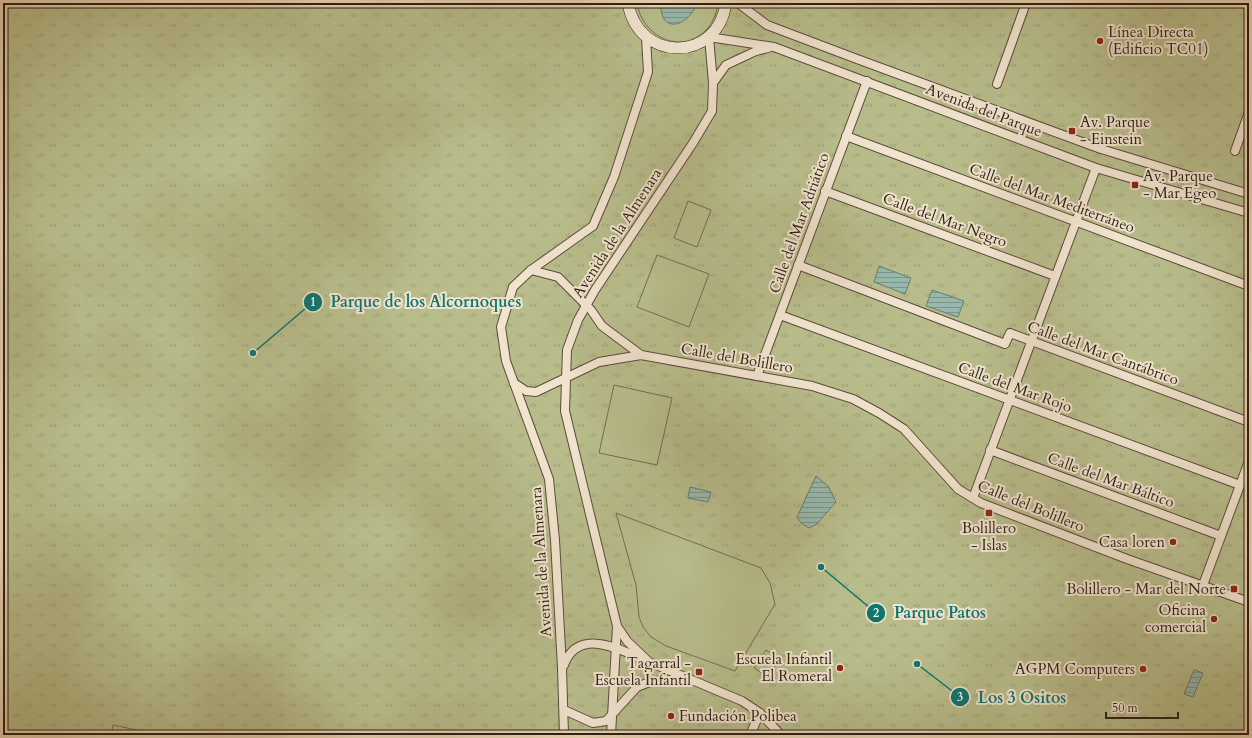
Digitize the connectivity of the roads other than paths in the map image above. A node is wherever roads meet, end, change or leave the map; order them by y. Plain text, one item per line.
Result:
1 (628, 3) edge
2 (726, 3) edge
3 (738, 3) edge
4 (1026, 3) edge
5 (709, 37) junction
6 (646, 38) junction
7 (774, 47) junction
8 (868, 81) junction
9 (713, 83) junction
10 (996, 84) dead end
11 (1249, 112) edge
12 (846, 136) junction
13 (1234, 151) dead end
14 (1096, 168) junction
15 (826, 191) junction
16 (1249, 194) edge
17 (1249, 213) edge
18 (1075, 221) junction
19 (798, 265) junction
20 (531, 270) junction
21 (1055, 276) junction
22 (1249, 286) edge
23 (586, 305) junction
24 (780, 315) junction
25 (1031, 341) junction
26 (641, 355) junction
27 (565, 376) junction
28 (757, 376) junction
29 (514, 383) junction
30 (1009, 400) junction
31 (1249, 422) edge
32 (990, 450) junction
33 (1249, 461) edge
34 (1240, 485) junction
35 (973, 498) junction
36 (1221, 536) junction
37 (1203, 585) junction
38 (1249, 602) edge
39 (617, 626) junction
40 (616, 648) junction
41 (649, 662) junction
42 (562, 668) junction
43 (690, 679) junction
44 (564, 710) junction
45 (613, 711) junction
46 (760, 713) junction
47 (564, 735) edge
48 (611, 735) edge
49 (750, 735) edge
50 (781, 735) edge

1 - 6 street
2 - 5 street
3 - 16 street, Avenida del Parque
4 - 10 street
5 - 6 street
5 - 7 street, Avenida del Parque
5 - 9 street, Avenida de la Almenara
6 - 20 street, Avenida de la Almenara
7 - 8 street, Avenida del Parque
7 - 9 street
8 - 12 street, Calle del Mar Adriático
8 - 14 street, Avenida del Parque
9 - 23 street, Avenida de la Almenara
11 - 13 street
12 - 15 street, Calle del Mar Adriático
12 - 18 street, Calle del Mar Mediterráneo
14 - 17 street, Avenida del Parque
14 - 18 street
15 - 19 street, Calle del Mar Adriático
15 - 21 street, Calle del Mar Negro
18 - 21 street
18 - 22 street, Calle del Mar Mediterráneo
19 - 24 street, Calle del Mar Adriático
19 - 25 street, Calle del Mar Cantábrico
20 - 23 street
20 - 29 street, Avenida de la Almenara
21 - 25 street
23 - 26 street
23 - 27 street, Avenida de la Almenara
24 - 28 street, Calle del Mar Adriático
24 - 30 street, Calle del Mar Rojo
25 - 30 street
25 - 31 street, Calle del Mar Cantábrico
26 - 27 street
26 - 28 street, Calle del Bolillero
27 - 29 street
27 - 39 street, Avenida de la Almenara
28 - 35 street, Calle del Bolillero
29 - 42 street, Avenida de la Almenara
30 - 32 street
30 - 34 street, Calle del Mar Rojo
32 - 35 street
32 - 36 street, Calle del Mar Báltico
33 - 34 street
34 - 36 street
35 - 37 street, Calle del Bolillero
36 - 37 street
37 - 38 street, Calle del Bolillero
39 - 40 street, Avenida de la Almenara
39 - 41 street
40 - 41 street
40 - 42 street
40 - 45 street, Avenida de la Almenara
41 - 43 street
42 - 44 street, Avenida de la Almenara
43 - 45 street
43 - 46 street
44 - 45 street
44 - 47 street, Avenida de la Almenara
45 - 48 street, Avenida de la Almenara
46 - 49 street
46 - 50 street

